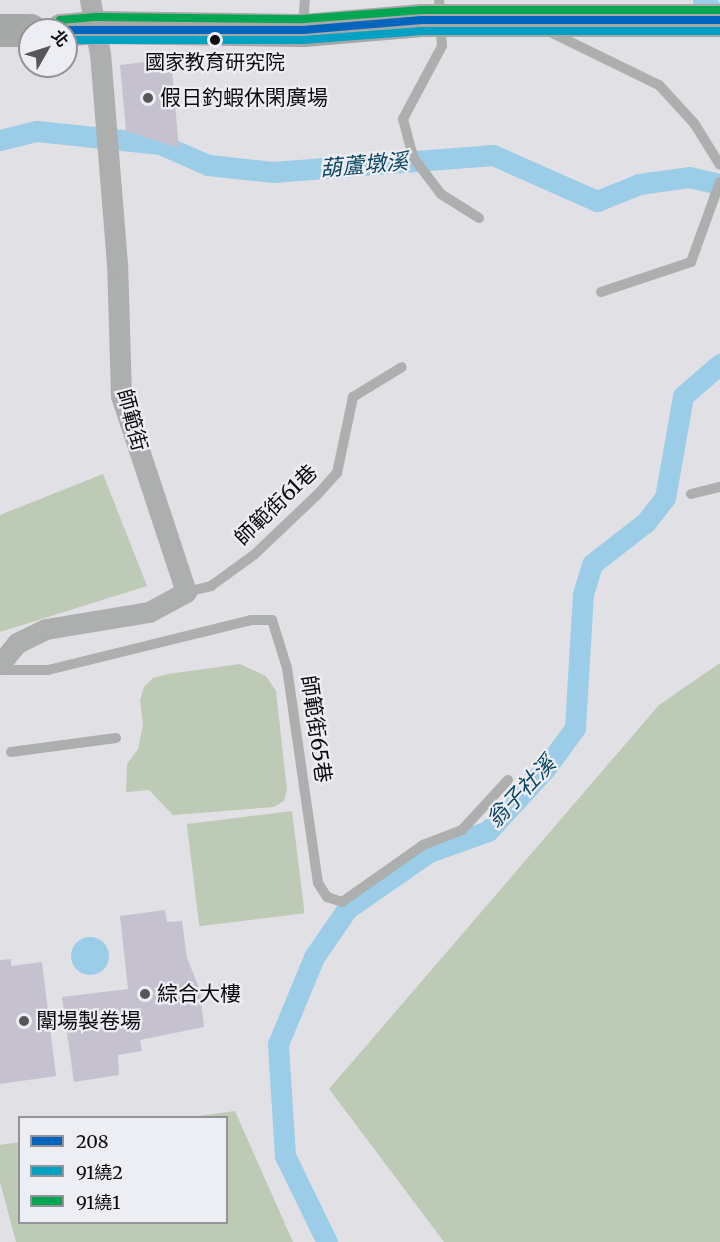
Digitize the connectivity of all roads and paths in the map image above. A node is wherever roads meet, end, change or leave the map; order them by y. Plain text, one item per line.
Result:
1 (439, 10) edge
2 (93, 13) edge
3 (304, 15) edge
4 (524, 20) junction
5 (720, 20) edge
6 (78, 21) edge
7 (0, 30) edge
8 (18, 30) edge
9 (720, 165) edge
10 (720, 182) edge
11 (479, 218) dead end
12 (601, 292) dead end
13 (402, 367) dead end
14 (720, 487) edge
15 (691, 495) dead end
16 (186, 592) junction
17 (0, 664) edge
18 (0, 670) edge
19 (116, 738) dead end
20 (11, 752) dead end
21 (508, 780) dead end

1 - 3 main road
1 - 4 main road
1 - 11 lane
2 - 3 main road
2 - 6 main road
2 - 16 street, 師範街
4 - 5 main road
4 - 9 lane
7 - 8 main road
10 - 12 lane
13 - 16 lane, 師範街61巷
14 - 15 lane
16 - 17 street
18 - 21 lane, 師範街65巷
19 - 20 lane

